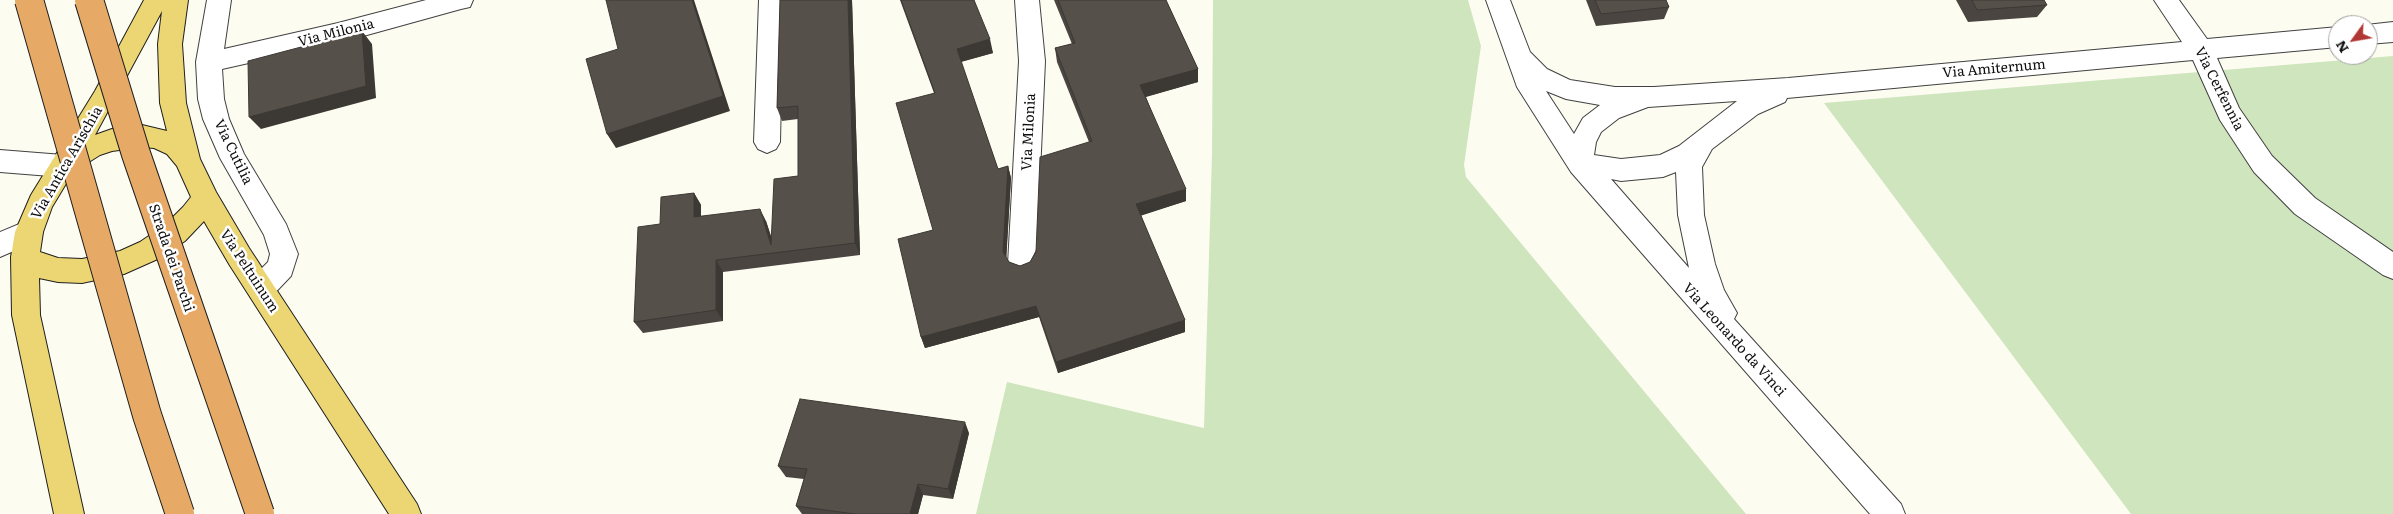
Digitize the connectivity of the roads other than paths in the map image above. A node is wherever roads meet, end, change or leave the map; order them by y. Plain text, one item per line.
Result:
1 (29, 0) edge
2 (90, 0) edge
3 (156, 0) edge
4 (176, 0) edge
5 (219, 0) edge
6 (461, 0) edge
7 (771, 0) edge
8 (1027, 0) edge
9 (1498, 0) edge
10 (2166, 0) edge
11 (2393, 32) edge
12 (2378, 33) edge
13 (2328, 38) edge
14 (2200, 49) junction
15 (1517, 55) junction
16 (209, 62) junction
17 (1788, 88) junction
18 (1654, 97) junction
19 (767, 142) dead end
20 (1702, 142) junction
21 (187, 158) junction
22 (0, 162) edge
23 (1580, 164) junction
24 (63, 166) junction
25 (204, 198) junction
26 (0, 245) edge
27 (27, 245) junction
28 (1022, 264) edge
29 (2393, 267) edge
30 (261, 288) junction
31 (1745, 351) junction
32 (69, 514) edge
33 (180, 514) edge
34 (260, 514) edge
35 (406, 514) edge
36 (1890, 514) edge

1 - 33 highway, bridge
2 - 34 highway, Strada dei Parchi, bridge
3 - 24 main road, Via Antica Arischia
4 - 21 main road, Via Peltuinum
5 - 16 street, Via Cutilia
6 - 16 street, Via Milonia
7 - 19 street
8 - 28 street, Via Milonia
9 - 15 street, Via Amiternum
10 - 14 street, Via Cerfennia
11 - 12 street
13 - 14 street, Via Amiternum
14 - 17 street, Via Amiternum
14 - 29 street, Via Cerfennia
15 - 18 street, Via Amiternum
15 - 23 street, Via Amiternum
16 - 30 street, Via Cutilia
17 - 18 street, Via Amiternum
17 - 20 street, Via Amiternum
18 - 23 street
20 - 23 street, Via Amiternum
20 - 31 street
21 - 24 main road
21 - 25 main road, Via Peltuinum
22 - 24 street
23 - 31 street, Via Leonardo da Vinci
24 - 27 main road, Via Antica Arischia
25 - 27 main road
25 - 30 main road, Via Peltuinum
26 - 27 street
27 - 32 main road, Via Antica Arischia
30 - 35 main road, Via Peltuinum
31 - 36 street, Via Leonardo da Vinci

